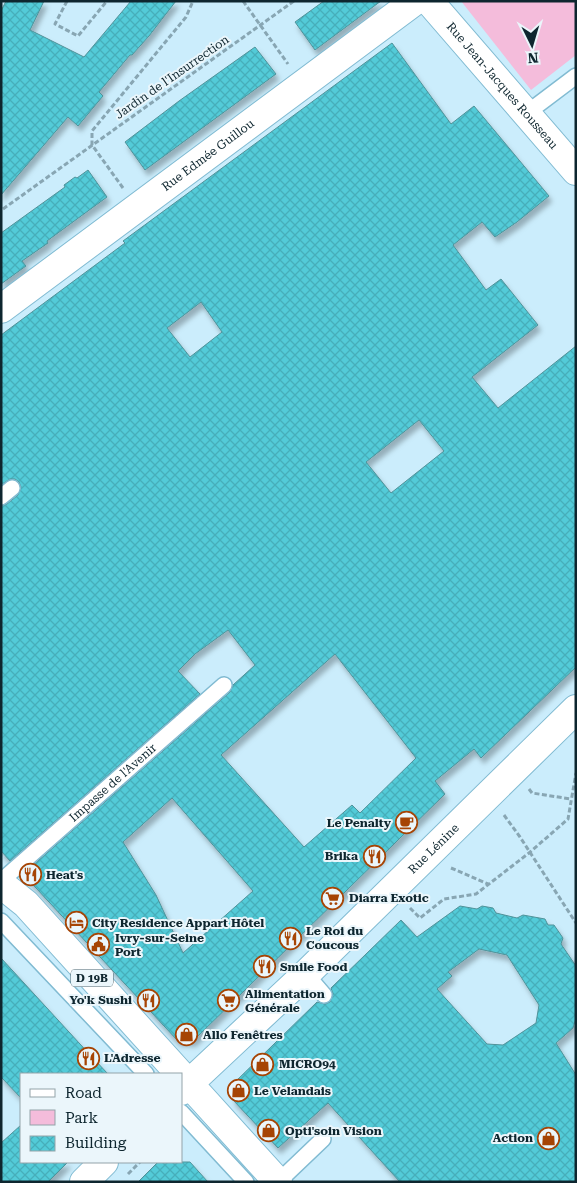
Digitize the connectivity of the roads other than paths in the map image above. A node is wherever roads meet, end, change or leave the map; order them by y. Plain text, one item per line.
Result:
1 (415, 1) edge
2 (430, 1) edge
3 (576, 76) edge
4 (526, 113) junction
5 (576, 171) edge
6 (1, 309) edge
7 (224, 685) dead end
8 (576, 709) edge
9 (1, 882) edge
10 (1, 921) edge
11 (306, 974) junction
12 (324, 995) dead end
13 (145, 1073) edge
14 (176, 1073) edge
15 (183, 1081) edge
16 (182, 1113) edge
17 (323, 1139) dead end
18 (116, 1168) edge
19 (84, 1182) edge
20 (246, 1182) edge
21 (278, 1182) edge

1 - 6 main road, Rue Edmée Guillou
2 - 4 main road, Rue Jean-Jacques Rousseau
3 - 4 lane
4 - 5 main road, Rue Jean-Jacques Rousseau
7 - 9 lane, Impasse de l'Avenir
8 - 11 main road, Rue Lénine
9 - 14 main road, D 19B
10 - 13 lane, D 19B
11 - 12 lane
11 - 15 main road, Rue Lénine
15 - 21 main road, D 19B
16 - 20 lane
17 - 21 lane
18 - 19 main road

